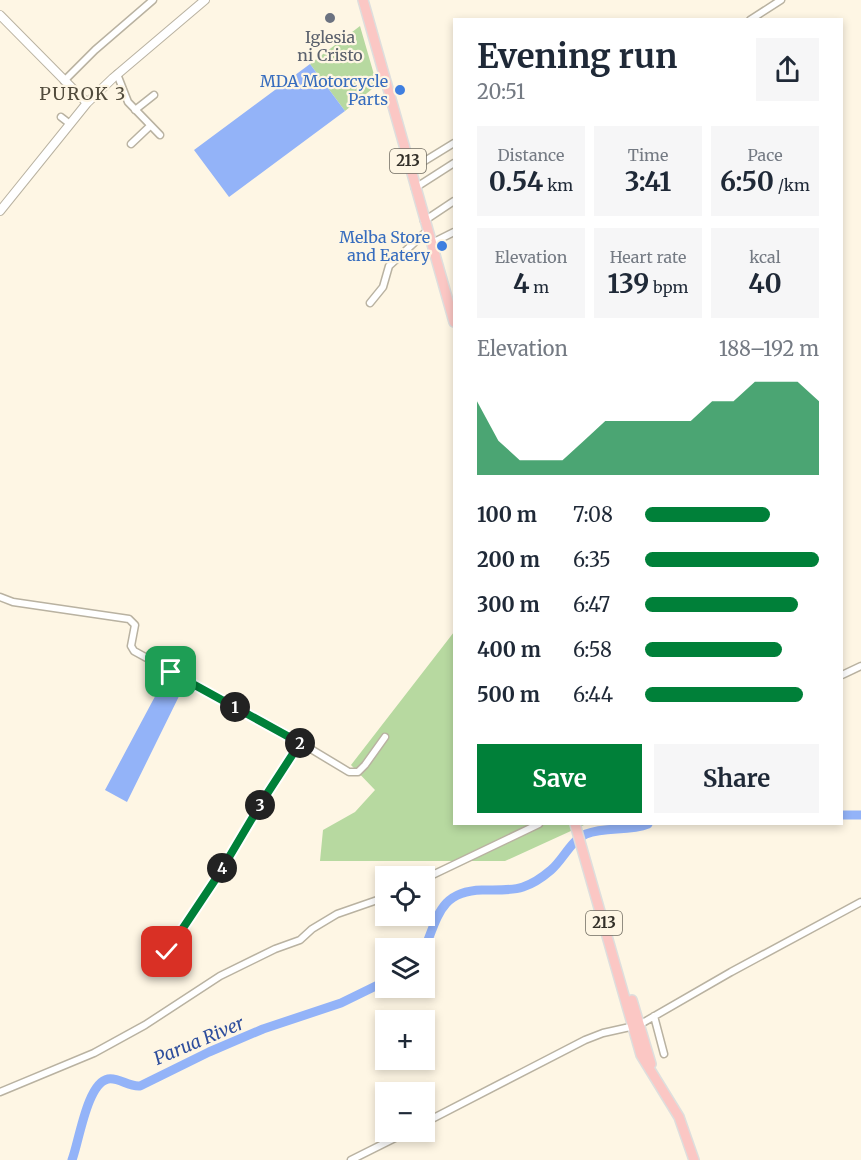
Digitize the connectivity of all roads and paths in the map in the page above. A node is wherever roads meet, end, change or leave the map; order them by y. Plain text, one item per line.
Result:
1 (153, 0) edge
2 (205, 0) edge
3 (363, 0) edge
4 (781, 0) edge
5 (0, 15) edge
6 (753, 18) edge
7 (117, 74) junction
8 (64, 81) junction
9 (154, 95) dead end
10 (87, 104) junction
11 (135, 110) junction
12 (61, 117) dead end
13 (70, 124) junction
14 (150, 126) junction
15 (160, 135) dead end
16 (131, 144) dead end
17 (453, 144) edge
18 (453, 164) edge
19 (410, 170) junction
20 (416, 188) junction
21 (453, 202) edge
22 (0, 211) edge
23 (424, 220) junction
24 (428, 231) junction
25 (453, 232) edge
26 (432, 243) junction
27 (370, 303) dead end
28 (453, 318) edge
29 (0, 597) edge
30 (861, 666) edge
31 (843, 675) edge
32 (386, 737) dead end
33 (300, 743) junction
34 (537, 825) edge
35 (575, 825) edge
36 (581, 825) edge
37 (435, 874) edge
38 (375, 901) edge
39 (861, 902) edge
40 (170, 956) dead end
41 (654, 1016) junction
42 (636, 1024) junction
43 (664, 1054) dead end
44 (0, 1092) edge
45 (435, 1117) edge
46 (387, 1142) edge
47 (351, 1160) edge
48 (694, 1160) edge

1 - 8 street
2 - 7 street
3 - 19 main road, 213
4 - 6 street
5 - 8 street
7 - 10 street
7 - 11 street
8 - 10 street
9 - 11 street
10 - 13 street
11 - 14 street
12 - 13 street
13 - 22 street
14 - 15 street
14 - 16 street
17 - 19 street
18 - 20 street
19 - 20 main road, 213
20 - 23 main road, 213
21 - 23 street
23 - 24 main road, 213
24 - 26 main road, 213
24 - 27 street
25 - 26 street
26 - 28 main road, 213
29 - 33 street
30 - 31 street
32 - 33 street
33 - 40 street
34 - 37 street
35 - 42 main road, 213
36 - 42 main road, 213
38 - 44 street
39 - 41 street
41 - 42 street
41 - 43 street
42 - 45 street
42 - 48 main road, 213
46 - 47 street

